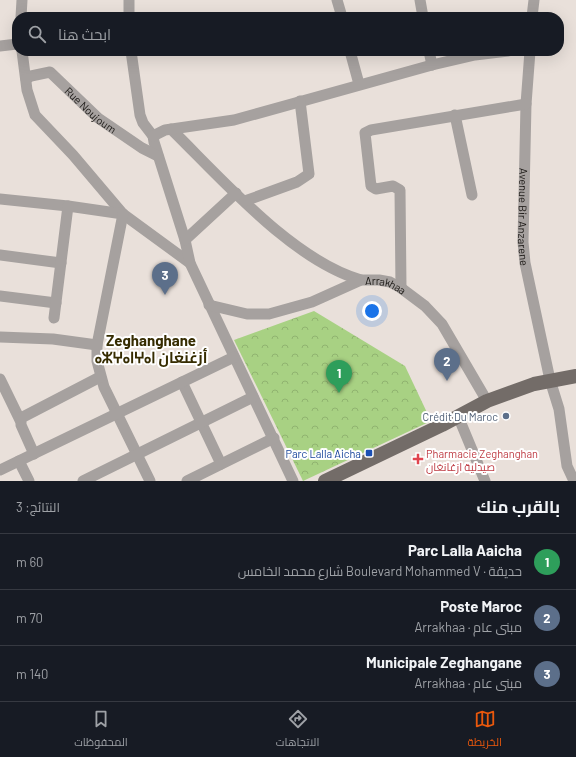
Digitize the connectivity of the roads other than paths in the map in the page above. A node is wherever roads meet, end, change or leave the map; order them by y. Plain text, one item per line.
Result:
1 (22, 0) edge
2 (129, 0) edge
3 (337, 0) edge
4 (420, 0) edge
5 (534, 0) edge
6 (21, 12) edge
7 (129, 12) edge
8 (341, 12) edge
9 (422, 12) edge
10 (533, 12) edge
11 (12, 45) edge
12 (0, 46) edge
13 (23, 56) edge
14 (132, 56) edge
15 (351, 56) edge
16 (431, 56) edge
17 (471, 56) edge
18 (530, 56) edge
19 (432, 65) junction
20 (26, 79) junction
21 (359, 84) junction
22 (300, 101) junction
23 (526, 104) junction
24 (455, 115) junction
25 (171, 129) junction
26 (153, 136) junction
27 (158, 156) junction
28 (236, 193) junction
29 (472, 196) dead end
30 (0, 199) edge
31 (245, 201) junction
32 (68, 206) junction
33 (123, 214) junction
34 (185, 240) junction
35 (0, 255) edge
36 (61, 263) junction
37 (190, 263) junction
38 (361, 280) junction
39 (401, 288) junction
40 (0, 296) edge
41 (56, 303) junction
42 (209, 305) junction
43 (54, 318) dead end
44 (0, 337) edge
45 (97, 345) junction
46 (234, 357) junction
47 (576, 376) edge
48 (100, 377) junction
49 (0, 379) edge
50 (550, 380) junction
51 (182, 382) junction
52 (253, 397) junction
53 (487, 402) junction
54 (117, 414) junction
55 (458, 416) junction
56 (20, 420) junction
57 (202, 422) junction
58 (274, 438) junction
59 (34, 454) junction
60 (137, 454) junction
61 (19, 461) junction
62 (221, 464) junction
63 (0, 470) edge
64 (29, 481) edge
65 (83, 481) edge
66 (150, 481) edge
67 (187, 481) edge
68 (293, 481) edge
69 (325, 481) edge
70 (485, 481) edge
71 (574, 481) edge

1 - 6 street
2 - 7 street
3 - 8 street
4 - 9 street
5 - 10 street
11 - 12 street
13 - 20 street
14 - 26 street
15 - 21 street
16 - 19 street
17 - 19 street
18 - 23 street, Avenue Bir Anzarene
19 - 21 street
20 - 27 street, Rue Noujoum
20 - 33 street
21 - 22 street
22 - 25 street
22 - 31 street
23 - 24 street
23 - 50 street, Avenue Bir Anzarene
24 - 29 street
24 - 39 street
25 - 26 street
25 - 28 street
26 - 27 street
27 - 34 street
28 - 31 street
28 - 34 street
30 - 32 street
31 - 38 street
32 - 33 street
32 - 36 street
33 - 37 street
33 - 45 street
34 - 37 street
35 - 36 street
36 - 41 street
37 - 42 street
38 - 39 street, Arrakhaa
38 - 42 street, Arrakhaa
39 - 53 street, Arrakhaa
40 - 41 street
41 - 43 street
42 - 46 street
44 - 45 street
45 - 48 street
46 - 51 street
46 - 52 street
47 - 50 main road
48 - 54 street
48 - 56 street
49 - 56 street
50 - 53 main road
50 - 71 street, Avenue Bir Anzarene
51 - 54 street
51 - 57 street
52 - 57 street
52 - 58 street
53 - 55 main road
54 - 59 street
54 - 60 street
55 - 69 main road
55 - 70 street
56 - 59 street
57 - 60 street
57 - 62 street
58 - 62 street
58 - 68 street
59 - 61 street
60 - 65 street
60 - 66 street
61 - 63 street
61 - 64 street
62 - 67 street

